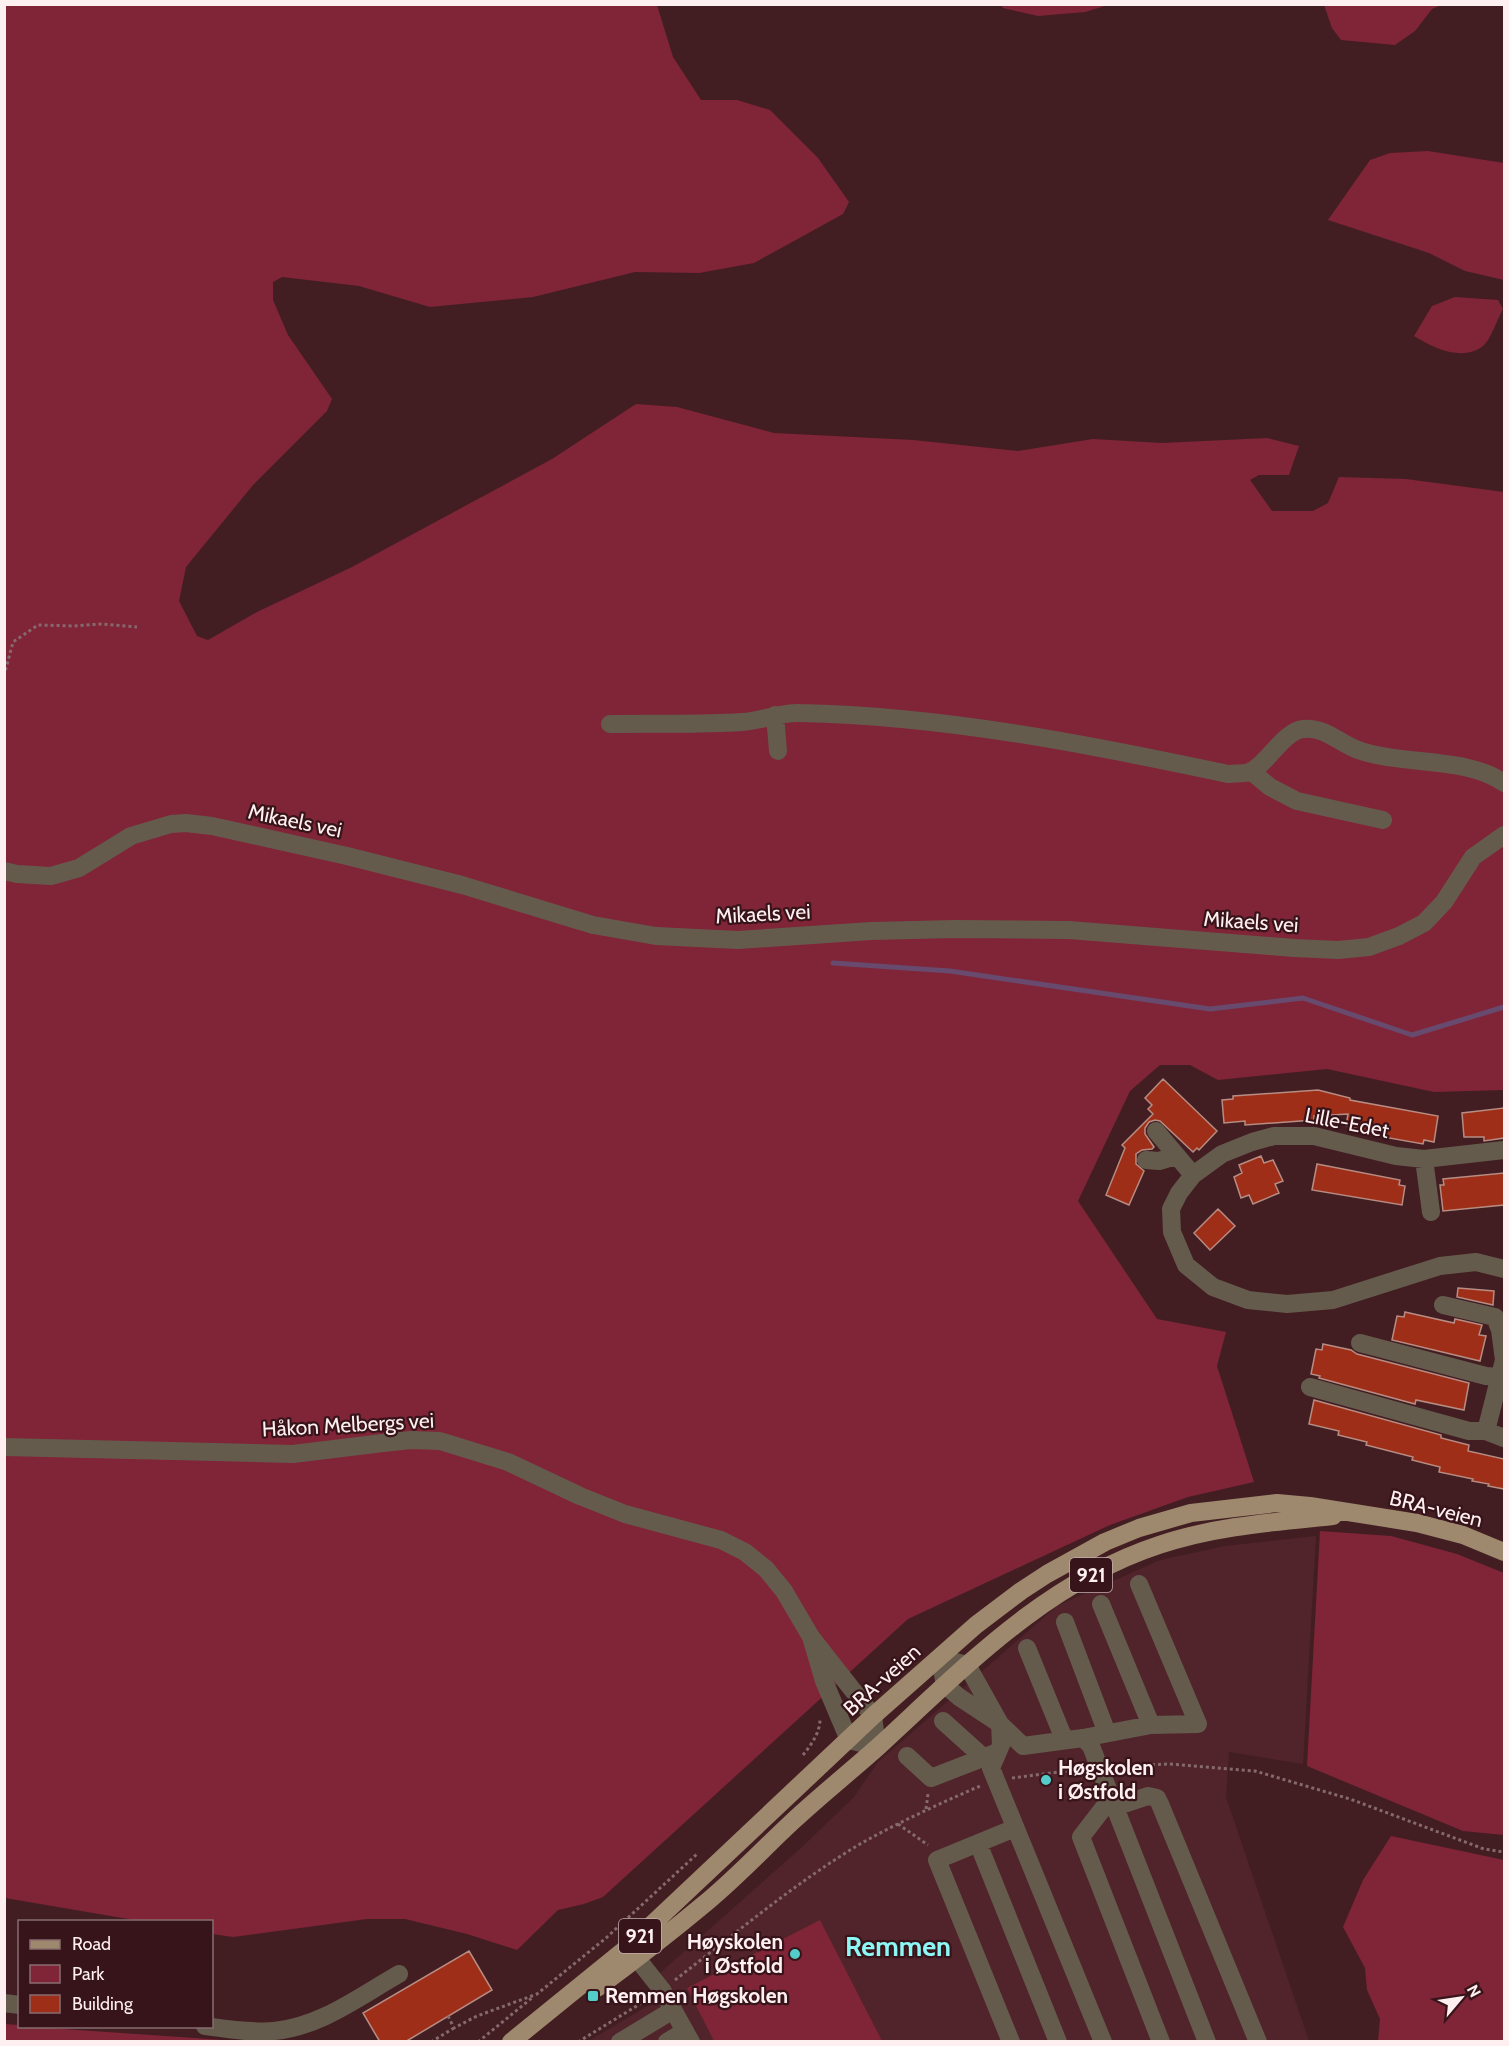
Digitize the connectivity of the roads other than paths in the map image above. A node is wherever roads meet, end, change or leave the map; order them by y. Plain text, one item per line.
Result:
1 (776, 715) junction
2 (610, 724) dead end
3 (778, 751) dead end
4 (1251, 771) junction
5 (1504, 783) edge
6 (1383, 820) dead end
7 (1504, 835) edge
8 (4, 871) edge
9 (1156, 1131) dead end
10 (1504, 1150) edge
11 (1176, 1156) junction
12 (1424, 1159) junction
13 (1146, 1160) dead end
14 (1193, 1175) junction
15 (1431, 1212) dead end
16 (1504, 1269) edge
17 (1443, 1305) dead end
18 (1360, 1343) dead end
19 (1503, 1371) edge
20 (1310, 1387) dead end
21 (1486, 1431) junction
22 (1504, 1438) edge
23 (4, 1447) edge
24 (1356, 1514) junction
25 (1504, 1552) edge
26 (1139, 1584) dead end
27 (1101, 1604) dead end
28 (1065, 1622) dead end
29 (811, 1637) junction
30 (1027, 1648) dead end
31 (940, 1658) junction
32 (967, 1665) junction
33 (945, 1685) junction
34 (873, 1716) junction
35 (943, 1721) dead end
36 (1000, 1724) junction
37 (1151, 1725) junction
38 (1107, 1733) junction
39 (1083, 1738) junction
40 (1064, 1739) junction
41 (849, 1740) junction
42 (878, 1747) junction
43 (991, 1755) junction
44 (907, 1756) dead end
45 (1113, 1802) junction
46 (1015, 1828) junction
47 (978, 1843) junction
48 (632, 1952) junction
49 (399, 1974) dead end
50 (673, 2010) junction
51 (213, 2027) edge
52 (688, 2036) edge
53 (511, 2042) edge
54 (521, 2042) edge
55 (620, 2042) edge
56 (667, 2042) edge
57 (1011, 2042) edge
58 (1058, 2042) edge
59 (1102, 2042) edge
60 (1161, 2042) edge
61 (1207, 2042) edge
62 (1258, 2042) edge

1 - 2 street
1 - 3 street
1 - 4 street
4 - 5 street
4 - 6 street
7 - 8 street, Mikaels vei
9 - 11 street
10 - 12 street, Lille-Edet
11 - 13 street
11 - 14 street
12 - 14 street, Lille-Edet
12 - 15 street
14 - 16 street, Lille-Edet
17 - 19 street
18 - 19 street
19 - 21 street
20 - 21 street
21 - 22 street
23 - 29 street, Håkon Melbergs vei
24 - 25 main road, BRA-veien / 921
24 - 31 main road, BRA-veien / 921
24 - 32 main road, BRA-veien / 921
26 - 37 street
27 - 37 street
28 - 38 street
29 - 34 street
29 - 41 street
30 - 40 street
31 - 32 street
31 - 33 street
31 - 34 main road, BRA-veien / 921
32 - 33 main road, BRA-veien / 921
32 - 36 street
33 - 36 street
33 - 42 main road, BRA-veien / 921
34 - 41 main road, BRA-veien / 921
34 - 42 street
35 - 43 street
36 - 40 street
36 - 43 street
37 - 38 street
38 - 39 street
39 - 40 street
39 - 45 street
41 - 42 street
41 - 48 main road, BRA-veien / 921
42 - 48 main road, BRA-veien / 921
43 - 44 street
43 - 46 street
45 - 60 street
45 - 61 street
45 - 62 street
46 - 47 street
46 - 59 street
47 - 57 street
47 - 58 street
48 - 50 street
48 - 53 main road, BRA-veien / 921
48 - 54 main road, BRA-veien / 921
49 - 51 street
50 - 52 street
50 - 55 street
52 - 56 street

